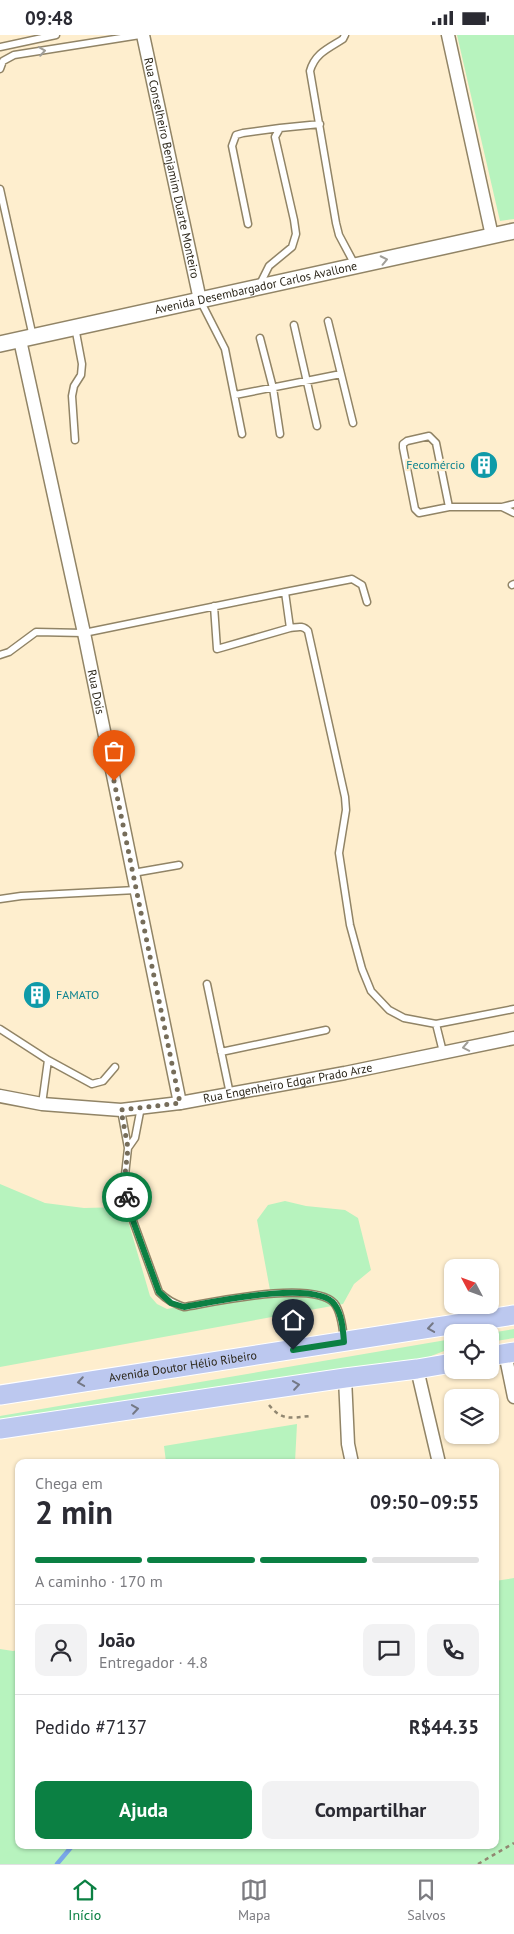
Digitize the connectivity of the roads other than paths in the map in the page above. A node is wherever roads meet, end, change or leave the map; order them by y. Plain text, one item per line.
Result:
1 (56, 35) edge
2 (142, 35) edge
3 (346, 35) edge
4 (448, 35) edge
5 (0, 47) edge
6 (0, 69) edge
7 (320, 124) junction
8 (280, 128) junction
9 (0, 189) edge
10 (248, 224) dead end
11 (514, 231) edge
12 (492, 236) junction
13 (356, 266) junction
14 (259, 287) junction
15 (200, 300) junction
16 (328, 321) dead end
17 (294, 325) dead end
18 (75, 327) junction
19 (27, 338) junction
20 (260, 338) dead end
21 (0, 344) edge
22 (340, 374) junction
23 (308, 381) junction
24 (273, 388) junction
25 (235, 395) junction
26 (353, 423) dead end
27 (317, 427) dead end
28 (242, 434) dead end
29 (280, 434) dead end
30 (75, 440) dead end
31 (514, 504) edge
32 (449, 507) junction
33 (502, 507) junction
34 (514, 513) edge
35 (285, 592) junction
36 (367, 602) dead end
37 (214, 606) junction
38 (290, 628) junction
39 (84, 633) junction
40 (0, 655) edge
41 (179, 865) dead end
42 (133, 873) junction
43 (136, 890) junction
44 (0, 899) edge
45 (207, 984) dead end
46 (514, 1009) edge
47 (436, 1024) junction
48 (0, 1029) edge
49 (326, 1030) dead end
50 (514, 1038) edge
51 (221, 1052) junction
52 (443, 1052) junction
53 (48, 1060) junction
54 (114, 1067) dead end
55 (230, 1094) junction
56 (0, 1095) edge
57 (180, 1103) junction
58 (42, 1104) junction
59 (141, 1107) junction
60 (121, 1110) junction
61 (128, 1148) junction
62 (514, 1315) edge
63 (344, 1342) junction
64 (507, 1354) edge
65 (444, 1364) edge
66 (417, 1369) junction
67 (345, 1378) junction
68 (0, 1395) edge
69 (514, 1397) edge
70 (0, 1429) edge
71 (351, 1459) edge
72 (438, 1459) edge

1 - 5 lane
6 -> 2 lane
2 - 15 street, Rua Conselheiro Benjamim Duarte Monteiro
3 - 7 lane
4 - 12 street
7 - 8 lane
7 - 13 lane
8 - 10 lane
8 - 14 lane
9 - 19 lane
11 - 12 street, Avenida Desembargador Carlos Avallone
13 -> 12 street, Avenida Desembargador Carlos Avallone
13 - 14 street, Avenida Desembargador Carlos Avallone
14 - 15 street, Avenida Desembargador Carlos Avallone
15 - 18 street, Avenida Desembargador Carlos Avallone
15 - 25 lane
16 - 22 lane
17 - 23 lane
18 - 19 street, Avenida Desembargador Carlos Avallone
18 - 30 lane
19 - 21 street, Avenida Desembargador Carlos Avallone
19 - 39 street, Rua Dois
20 - 24 lane
22 - 23 lane
22 - 26 lane
23 - 24 lane
23 - 27 lane
24 - 25 lane
24 - 29 lane
25 - 28 lane
31 - 33 lane
32 - 32 lane
32 - 33 lane
33 - 34 lane
35 - 36 lane
35 - 37 lane
35 - 38 lane
37 - 38 lane
37 - 39 lane
38 - 47 lane
39 - 40 lane
39 - 42 street, Rua Dois
41 - 42 lane
42 - 43 street, Rua Dois
43 - 44 lane
43 - 57 street, Rua Dois
45 - 51 lane
46 - 47 lane
47 - 52 lane
48 - 53 lane
49 - 51 lane
50 -> 52 street, Rua Engenheiro Edgar Prado Arze
51 - 55 lane
52 - 55 street, Rua Engenheiro Edgar Prado Arze
53 - 54 lane
53 - 58 lane
55 - 57 street, Rua Engenheiro Edgar Prado Arze
56 - 58 street, Rua Engenheiro Edgar Prado Arze
57 - 59 street, Rua Engenheiro Edgar Prado Arze
58 - 60 street, Rua Engenheiro Edgar Prado Arze
59 - 60 street, Rua Engenheiro Edgar Prado Arze
59 - 61 lane
60 - 61 lane
61 - 63 lane
62 -> 63 main road, Avenida Doutor Hélio Ribeiro
63 -> 68 main road, Avenida Doutor Hélio Ribeiro
64 - 69 street
65 - 66 main road
66 - 67 main road
66 - 72 street
70 -> 67 main road
67 - 71 street

